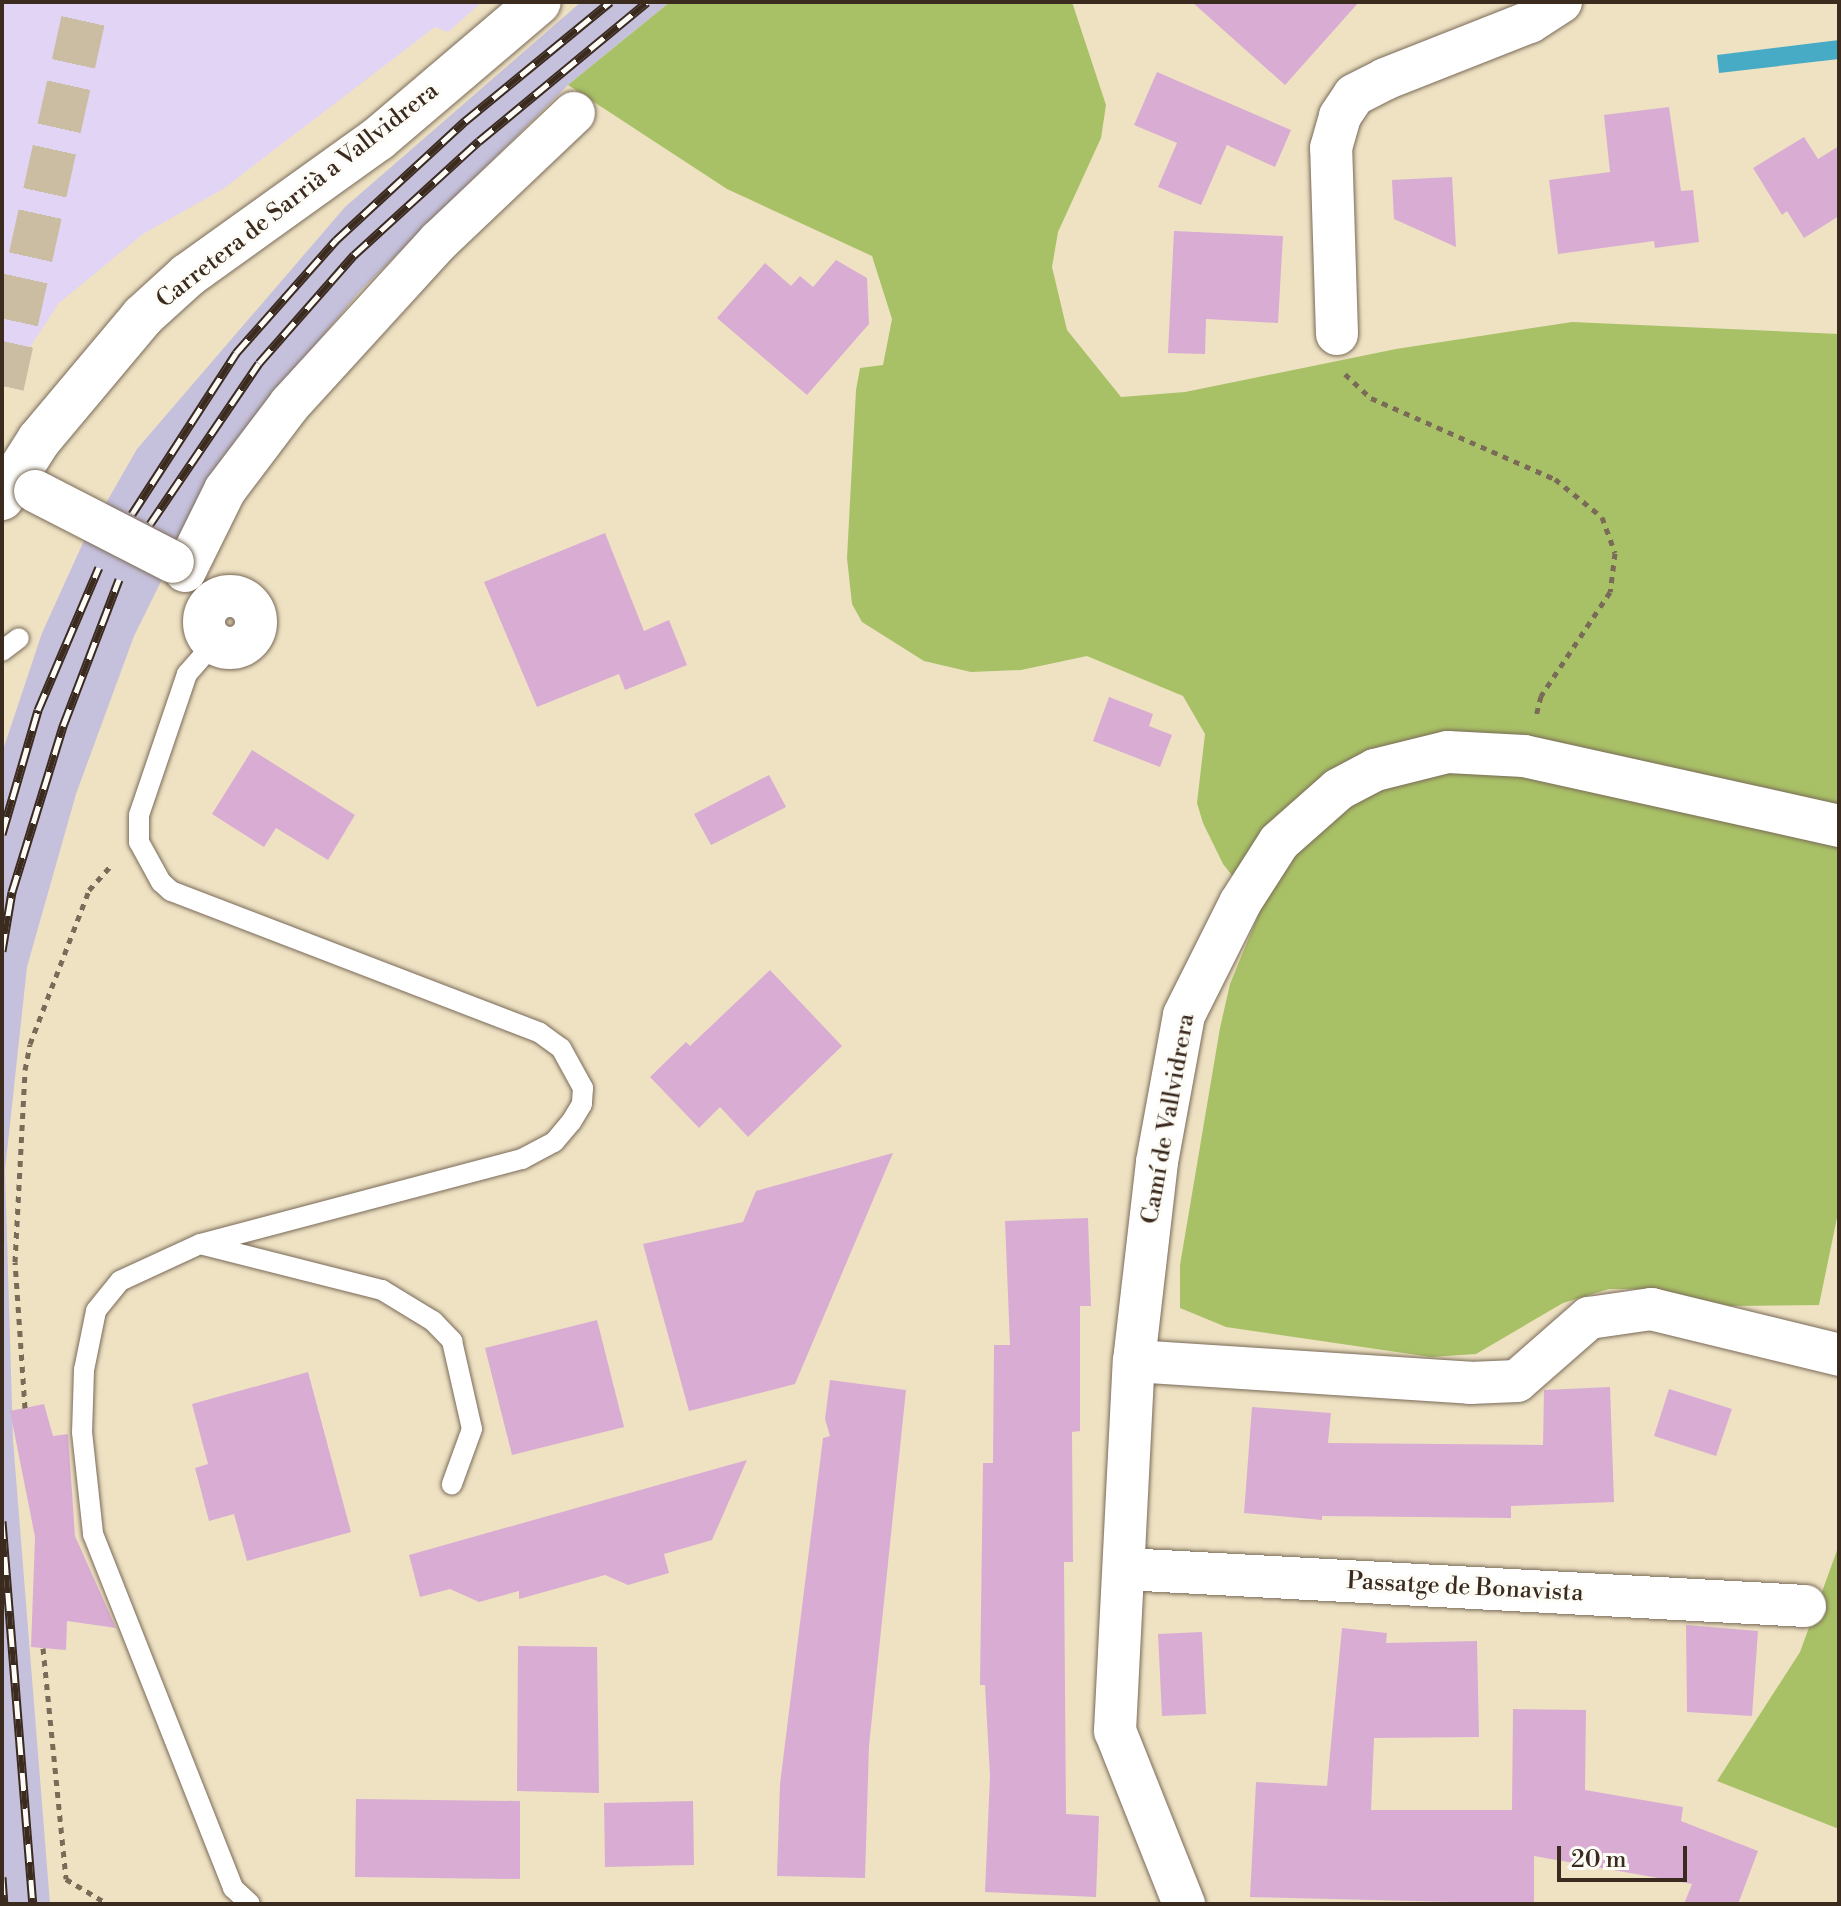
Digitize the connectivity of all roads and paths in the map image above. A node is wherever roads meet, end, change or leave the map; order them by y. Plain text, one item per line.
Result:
1 (539, 2) edge
2 (1561, 2) edge
3 (574, 113) dead end
4 (1337, 334) joint
5 (16, 489) edge
6 (179, 567) junction
7 (214, 623) joint
8 (19, 638) dead end
9 (2, 651) edge
10 (1524, 756) junction
11 (1839, 826) edge
12 (139, 842) junction
13 (200, 1244) junction
14 (1839, 1355) edge
15 (1134, 1361) junction
16 (25, 1408) dead end
17 (452, 1484) dead end
18 (1125, 1569) junction
19 (1805, 1606) dead end
20 (43, 1648) dead end
21 (108, 1904) edge
22 (250, 1904) edge
23 (1184, 1904) edge

1 - 5 main road, Carretera de Sarrià a Vallvidrera
2 - 4 street
3 - 6 street
4 - 10 path
5 - 6 street, bridge
6 - 7 street
7 - 12 lane
8 - 9 lane
10 - 11 street, Camí de Vallvidrera
10 - 15 street, Camí de Vallvidrera
12 - 13 lane
12 - 16 path
13 - 17 lane
13 - 22 lane
14 - 15 street
15 - 18 street, Camí de Vallvidrera
18 - 19 street, Passatge de Bonavista
18 - 23 street, Camí de Vallvidrera
20 - 21 path

